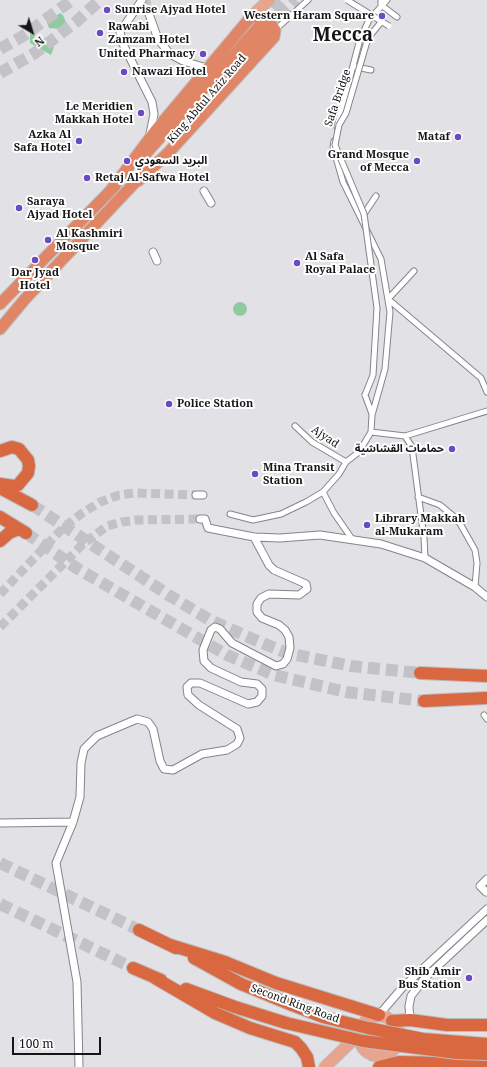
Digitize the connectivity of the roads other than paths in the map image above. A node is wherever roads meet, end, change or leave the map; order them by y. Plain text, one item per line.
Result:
1 (142, 0) edge
2 (269, 0) edge
3 (308, 0) edge
4 (347, 0) edge
5 (387, 0) edge
6 (381, 2) edge
7 (150, 14) tunnel mouth
8 (397, 17) dead end
9 (250, 18) junction
10 (382, 21) junction
11 (389, 26) dead end
12 (269, 27) junction
13 (353, 66) junction
14 (208, 68) junction
15 (371, 70) dead end
16 (149, 138) junction
17 (111, 190) junction
18 (204, 191) dead end
19 (376, 196) dead end
20 (211, 203) dead end
21 (364, 214) junction
22 (152, 252) dead end
23 (156, 261) dead end
24 (414, 271) dead end
25 (388, 299) junction
26 (1, 301) edge
27 (0, 329) edge
28 (487, 392) edge
29 (487, 411) edge
30 (372, 415) junction
31 (295, 426) dead end
32 (371, 432) junction
33 (405, 436) junction
34 (0, 451) edge
35 (346, 462) junction
36 (3, 486) edge
37 (323, 492) junction
38 (418, 497) junction
39 (32, 505) tunnel mouth
40 (230, 514) dead end
41 (0, 517) edge
42 (202, 519) tunnel mouth
43 (254, 536) junction
44 (352, 539) junction
45 (0, 541) edge
46 (425, 558) junction
47 (475, 587) junction
48 (487, 596) edge
49 (420, 673) tunnel mouth
50 (487, 676) edge
51 (487, 698) edge
52 (424, 701) tunnel mouth
53 (73, 822) junction
54 (0, 823) edge
55 (487, 879) edge
56 (486, 891) edge
57 (487, 909) edge
58 (487, 920) edge
59 (139, 930) tunnel mouth
60 (170, 945) junction
61 (133, 968) tunnel mouth
62 (155, 978) junction
63 (379, 1015) junction
64 (410, 1020) junction
65 (392, 1021) junction
66 (487, 1025) edge
67 (358, 1035) junction
68 (487, 1044) edge
69 (487, 1054) edge
70 (384, 1055) junction
71 (487, 1064) edge
72 (79, 1067) edge
73 (309, 1067) edge
74 (325, 1067) edge
75 (373, 1067) edge
76 (379, 1067) edge

1 - 16 street
2 - 9 main road
3 - 12 street
4 - 10 street, bridge
5 - 6 street
6 - 8 street
6 - 13 street
7 - 14 street
9 - 12 highway
9 - 14 highway
10 - 11 street, bridge
10 - 21 street, Safa Bridge, bridge
12 - 17 highway, King Abdul Aziz Road
12 - 27 highway, King Abdul Aziz Road
13 - 15 street
13 - 25 street
14 - 16 highway
16 - 17 highway
17 - 26 highway, King Abdul Aziz Road
18 - 20 street
19 - 21 street
21 - 30 street, Safa Bridge, bridge
22 - 23 street
24 - 25 street
25 - 28 street
25 - 30 street
29 - 33 street
30 - 32 street
31 - 35 street, Ajyad
32 - 33 street
32 - 35 street
33 - 38 street
34 - 36 highway
35 - 37 street
36 - 39 highway
37 - 40 street
37 - 44 street
38 - 46 street
38 - 47 street
41 - 45 highway
42 - 43 street
43 - 44 street
43 - 53 street
44 - 46 street
46 - 47 street
47 - 48 street
49 - 50 highway
51 - 52 highway
53 - 54 street
53 - 72 street
55 - 56 street
57 - 63 street
58 - 64 street
59 - 60 highway, Second Ring Road
60 - 63 highway
60 - 68 highway, Second Ring Road, bridge
61 - 62 highway, Second Ring Road
62 - 69 highway, Second Ring Road, bridge
62 - 73 highway
63 - 65 main road
63 - 67 main road
64 - 65 highway
64 - 66 highway
65 - 70 main road
67 - 70 main road
67 - 74 main road
70 - 75 main road
71 - 76 highway

